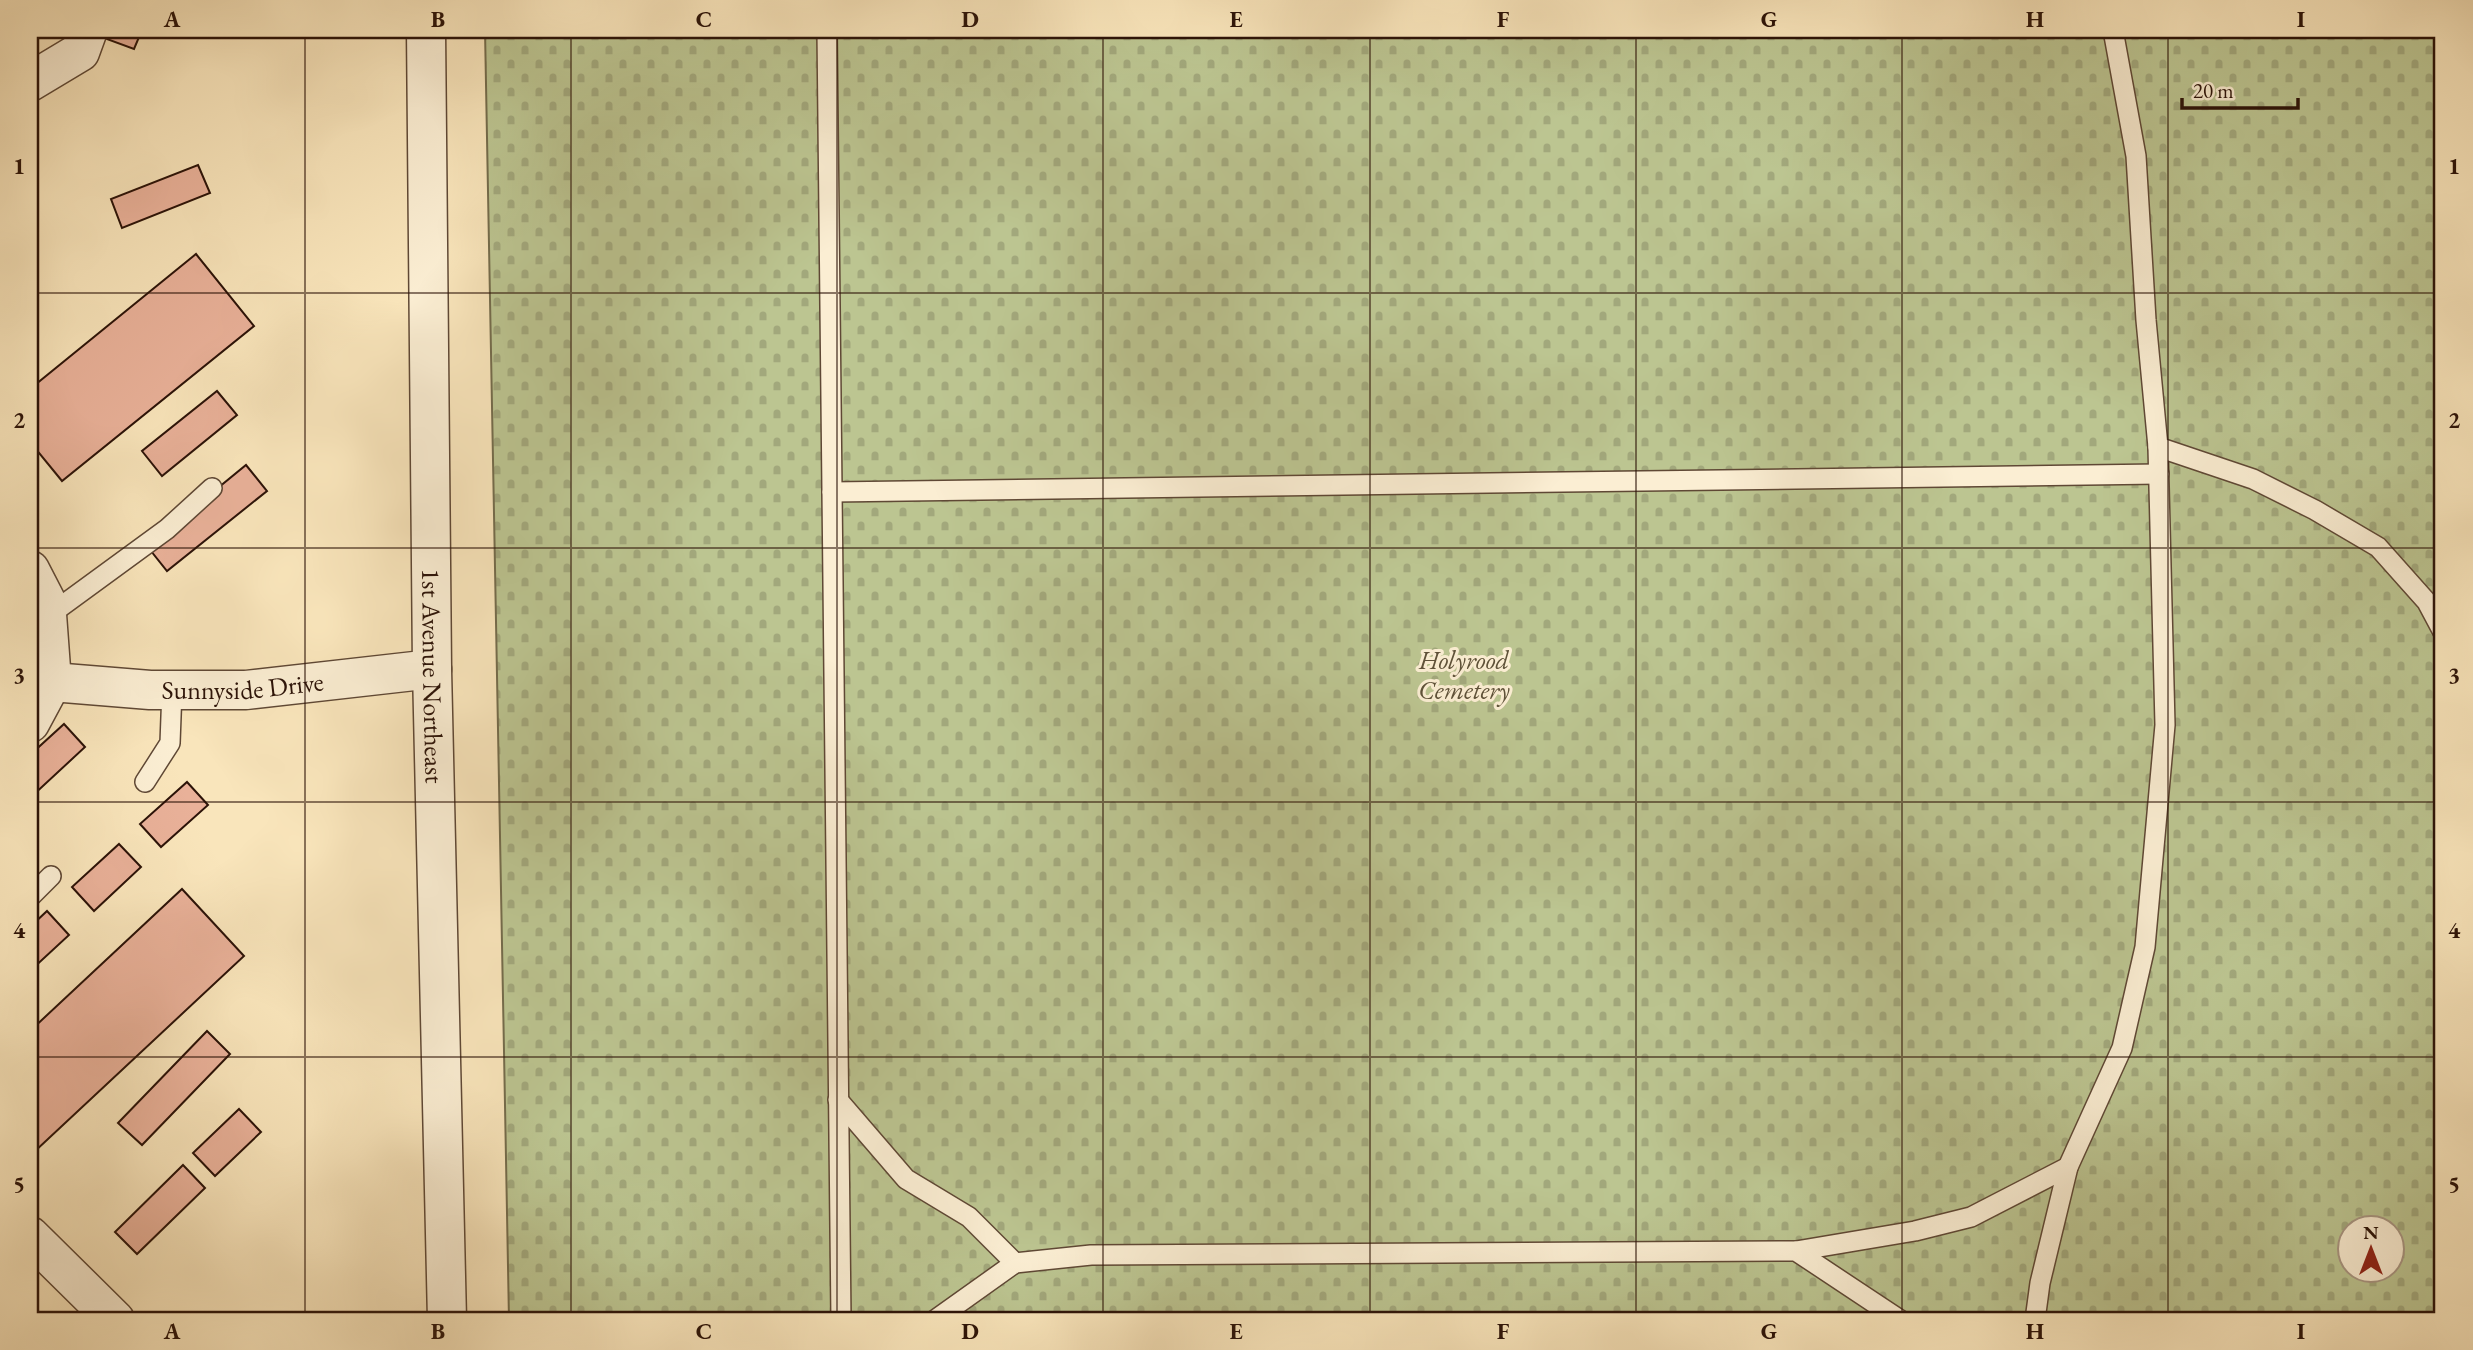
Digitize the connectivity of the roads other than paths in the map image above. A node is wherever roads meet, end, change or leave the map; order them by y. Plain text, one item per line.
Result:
1 (88, 30) edge
2 (426, 30) edge
3 (827, 30) edge
4 (2113, 30) edge
5 (30, 82) edge
6 (2158, 447) junction
7 (2159, 474) junction
8 (212, 488) dead end
9 (832, 492) junction
10 (30, 570) edge
11 (48, 616) junction
12 (2443, 632) edge
13 (432, 669) junction
14 (52, 682) junction
15 (172, 690) junction
16 (30, 723) edge
17 (145, 782) dead end
18 (51, 876) dead end
19 (30, 897) edge
20 (838, 1100) junction
21 (2068, 1167) junction
22 (30, 1236) edge
23 (1797, 1251) junction
24 (1015, 1263) junction
25 (115, 1320) edge
26 (447, 1320) edge
27 (841, 1320) edge
28 (934, 1320) edge
29 (1900, 1320) edge
30 (2035, 1320) edge

1 - 5 street
2 - 13 street, 1st Avenue Northeast
3 - 9 lane
4 - 6 lane
6 - 7 lane
6 - 12 lane
7 - 9 lane
7 - 21 lane
8 - 11 lane
9 - 20 lane
10 - 11 street
11 - 14 street
13 - 15 street, Sunnyside Drive
13 - 26 street, 1st Avenue Northeast
14 - 15 street, Sunnyside Drive
14 - 16 street
15 - 17 lane
18 - 19 lane
20 - 24 lane
20 - 27 lane
21 - 23 lane
21 - 30 lane
22 - 25 street
23 - 24 lane
23 - 29 lane
24 - 28 lane

